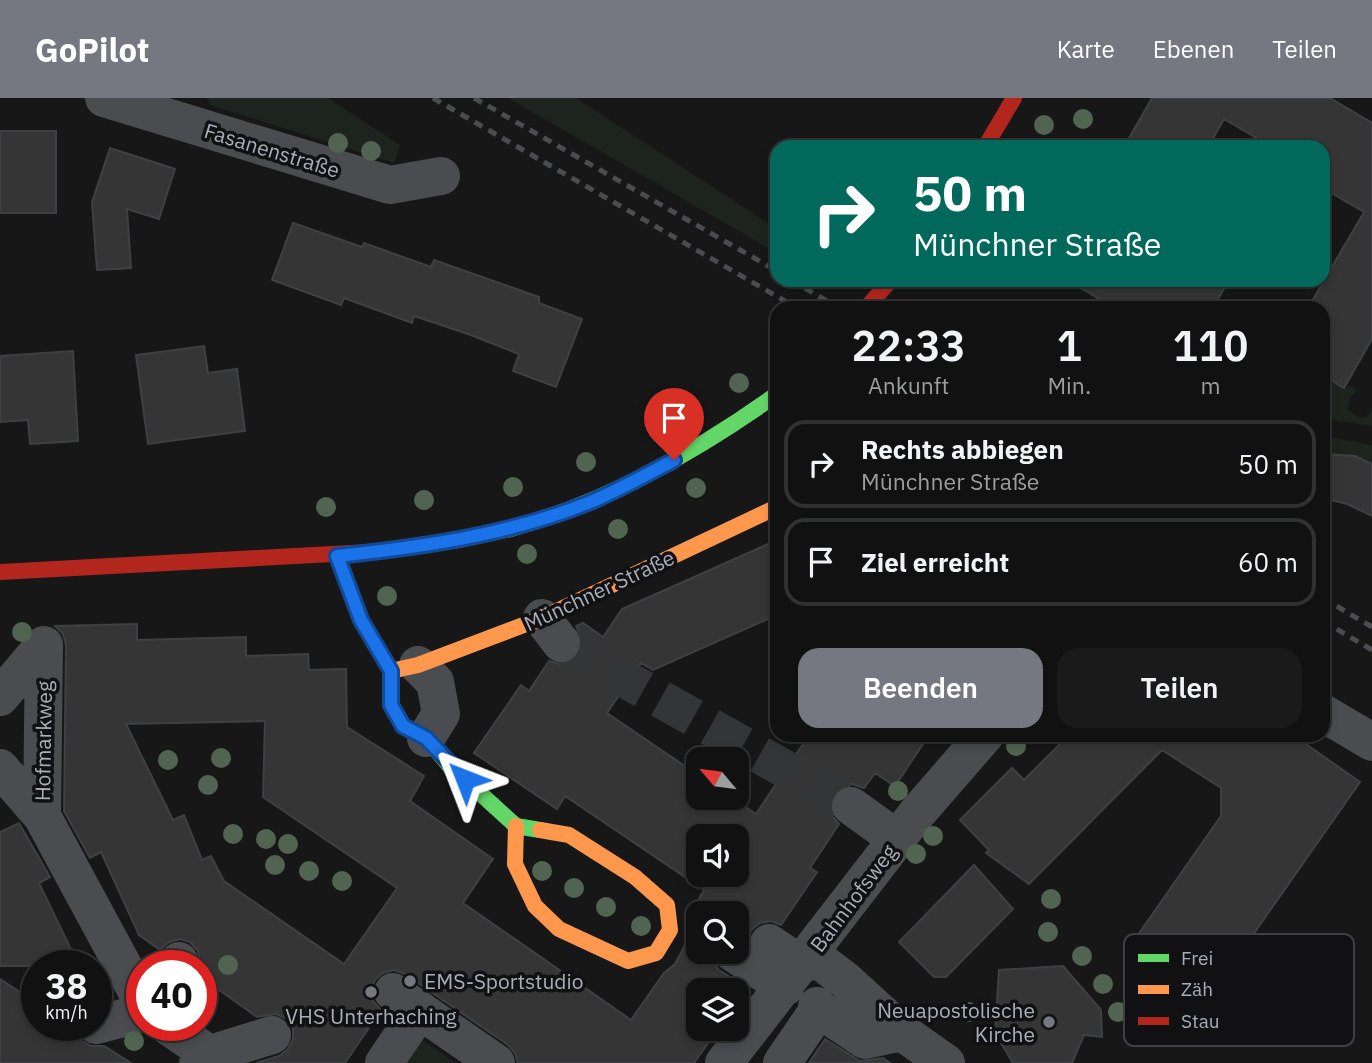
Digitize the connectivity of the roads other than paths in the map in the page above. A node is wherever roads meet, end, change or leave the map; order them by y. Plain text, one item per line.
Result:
1 (104, 98) edge
2 (1014, 98) edge
3 (989, 140) edge
4 (440, 176) dead end
5 (885, 287) edge
6 (872, 301) edge
7 (770, 399) edge
8 (770, 511) edge
9 (337, 556) junction
10 (0, 572) edge
11 (404, 668) junction
12 (0, 697) edge
13 (426, 738) joint
14 (979, 742) edge
15 (0, 768) edge
16 (851, 806) tunnel mouth
17 (56, 824) junction
18 (516, 826) junction
19 (897, 839) junction
20 (769, 943) dead end
21 (738, 964) edge
22 (126, 968) edge
23 (768, 1020) edge
24 (902, 1032) junction
25 (272, 1035) dead end
26 (187, 1041) edge
27 (210, 1060) edge
28 (497, 1060) edge
29 (384, 1063) edge
30 (705, 1063) edge
31 (946, 1063) edge

1 - 4 street, Fasanenstraße
2 - 3 street
5 - 6 street
7 - 9 street
8 - 11 street, Münchner Straße
9 - 10 street
9 - 11 street
11 - 13 street
12 - 17 street, Hofmarkweg
13 - 18 street
14 - 19 street, Bahnhofsweg
15 - 17 street
16 - 19 street
17 - 22 street, Hofmarkweg
18 - 18 street
19 - 23 street, Bahnhofsweg
20 - 23 street
21 - 23 street
23 - 24 street
23 - 24 street
23 - 30 street, Bahnhofsweg
24 - 31 street
25 - 27 street
26 - 27 street
28 - 29 street

